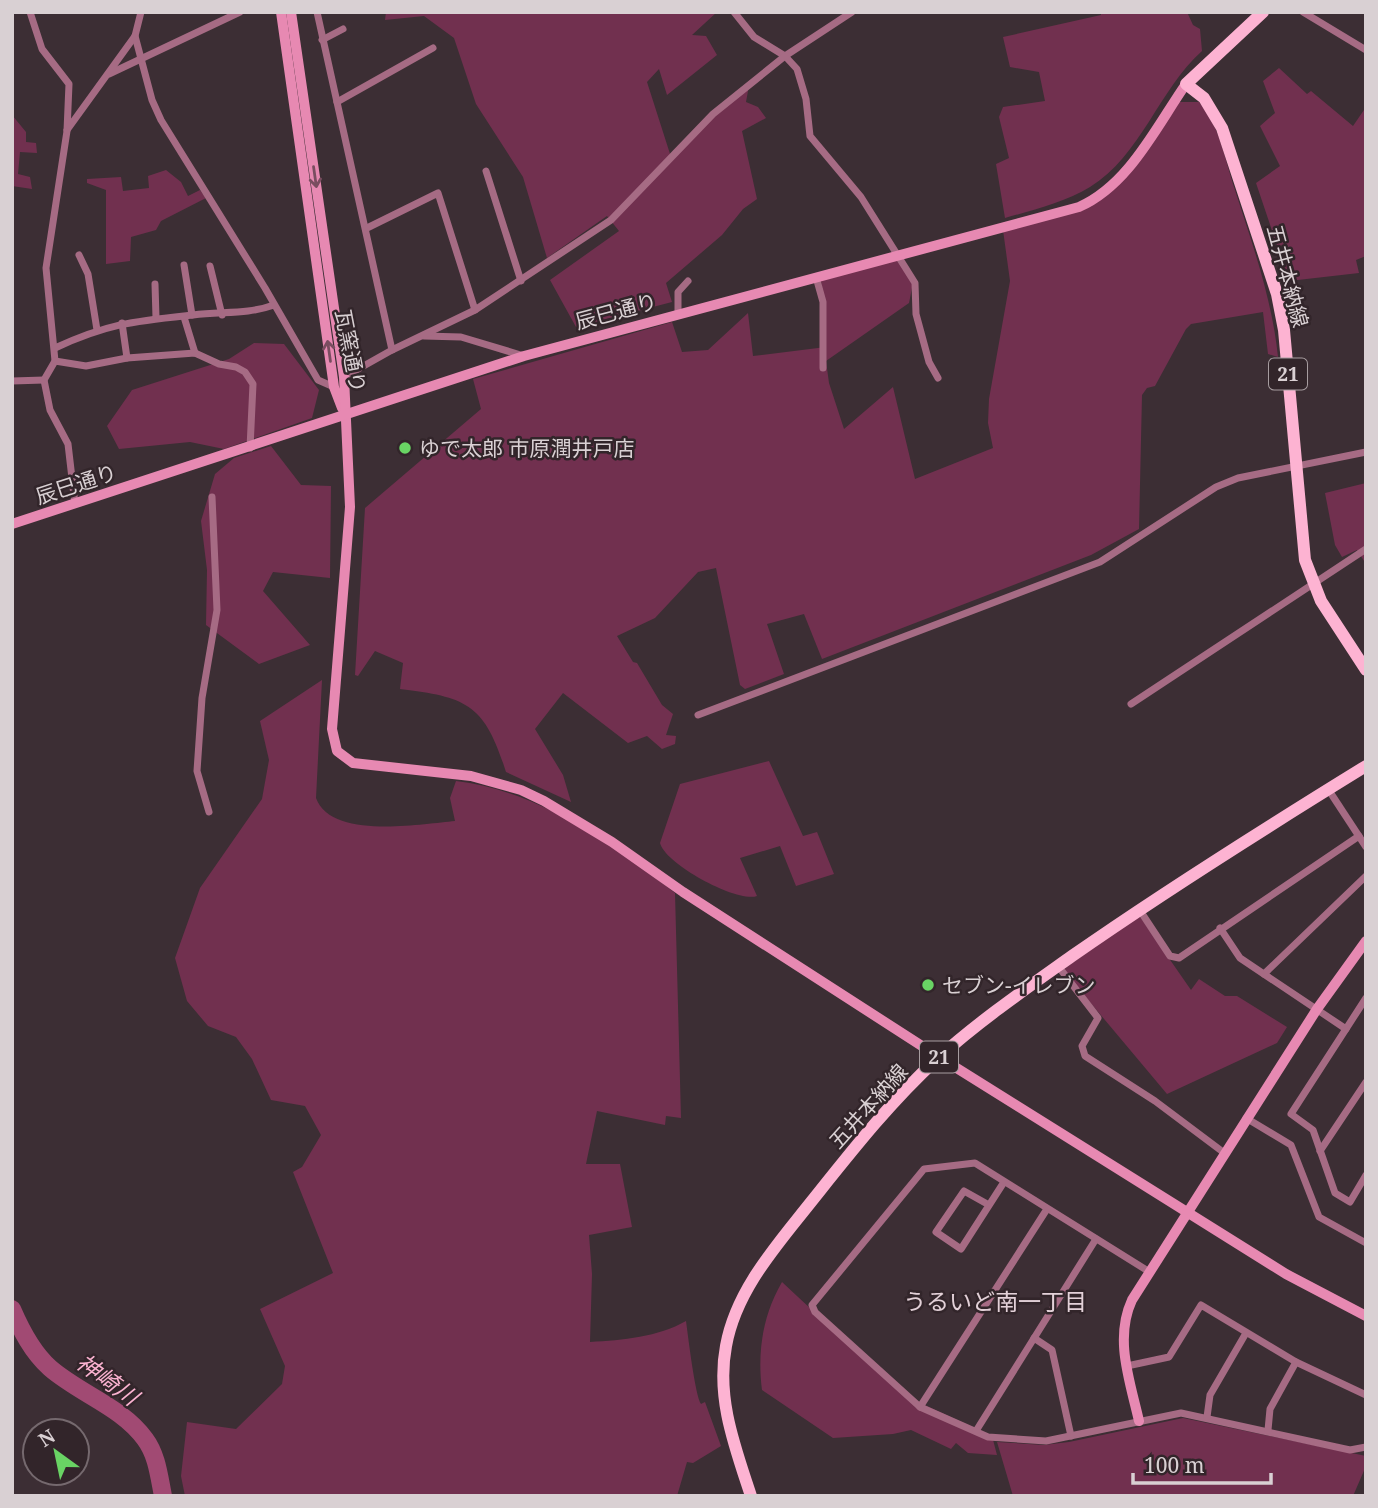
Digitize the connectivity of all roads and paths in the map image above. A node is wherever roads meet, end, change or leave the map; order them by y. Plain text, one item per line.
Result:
1 (30, 12) edge
2 (141, 12) edge
3 (240, 12) edge
4 (281, 12) edge
5 (291, 12) edge
6 (317, 12) edge
7 (734, 12) edge
8 (852, 12) edge
9 (1263, 12) edge
10 (1303, 12) edge
11 (343, 29) dead end
12 (135, 36) junction
13 (322, 40) junction
14 (433, 48) dead end
15 (1366, 50) edge
16 (785, 56) junction
17 (141, 61) junction
18 (109, 74) junction
19 (1186, 84) junction
20 (337, 102) junction
21 (67, 131) junction
22 (486, 171) dead end
23 (367, 228) junction
24 (79, 255) dead end
25 (901, 256) junction
26 (184, 265) dead end
27 (210, 266) dead end
28 (816, 277) junction
29 (521, 281) junction
30 (688, 281) dead end
31 (155, 284) dead end
32 (274, 305) junction
33 (475, 310) junction
34 (677, 314) junction
35 (222, 315) junction
36 (188, 316) junction
37 (156, 318) junction
38 (122, 323) junction
39 (97, 330) junction
40 (419, 336) junction
41 (55, 348) junction
42 (392, 350) junction
43 (195, 353) junction
44 (524, 356) junction
45 (127, 358) junction
46 (55, 361) junction
47 (824, 368) dead end
48 (344, 377) junction
49 (938, 378) dead end
50 (44, 380) junction
51 (12, 381) edge
52 (334, 387) junction
53 (345, 417) junction
54 (250, 448) junction
55 (1366, 452) edge
56 (1297, 467) junction
57 (212, 497) dead end
58 (75, 504) junction
59 (12, 524) edge
60 (1366, 549) edge
61 (1313, 584) junction
62 (1366, 670) edge
63 (1130, 705) dead end
64 (698, 715) dead end
65 (1366, 765) edge
66 (1328, 789) junction
67 (209, 812) dead end
68 (1359, 836) junction
69 (1366, 847) edge
70 (1366, 876) edge
71 (1139, 909) junction
72 (1220, 928) junction
73 (1366, 941) edge
74 (1058, 966) junction
75 (1264, 974) junction
76 (1366, 998) edge
77 (1317, 1009) junction
78 (1346, 1029) junction
79 (939, 1057) junction
80 (1366, 1082) edge
81 (1247, 1118) junction
82 (1320, 1151) junction
83 (1223, 1153) junction
84 (1366, 1175) edge
85 (1003, 1182) junction
86 (989, 1205) junction
87 (1046, 1209) junction
88 (1188, 1212) junction
89 (1096, 1239) junction
90 (1366, 1243) edge
91 (1148, 1271) junction
92 (1366, 1316) edge
93 (1246, 1334) junction
94 (1034, 1338) junction
95 (1296, 1362) junction
96 (1127, 1366) junction
97 (1366, 1395) edge
98 (920, 1407) junction
99 (1207, 1418) junction
100 (1139, 1421) junction
101 (1268, 1430) junction
102 (976, 1431) junction
103 (1071, 1436) junction
104 (1366, 1447) edge
105 (751, 1496) edge

1 - 21 street
2 - 12 street
3 - 17 street
52 -> 4 street, 瓦窯通り
5 -> 48 street, 瓦窯通り
6 - 13 street
7 - 16 street
8 - 16 street
9 - 19 main road
10 - 15 street
11 - 13 street
12 - 17 street
12 - 18 street
13 - 20 street
14 - 20 street
16 - 25 street
16 - 29 street
17 - 18 street
17 - 32 street
18 - 21 street
19 - 25 street, 辰巳通り
19 - 56 main road, 五井本納線 / 21
20 - 23 street
21 - 41 street
22 - 29 street
23 - 33 street
23 - 42 street
24 - 39 street
25 - 28 street, 辰巳通り
25 - 49 street
26 - 36 street
27 - 35 street
28 - 34 street, 辰巳通り
28 - 47 street
29 - 33 street
30 - 34 street
31 - 37 street
32 - 35 street
32 - 52 street
33 - 40 street
34 - 44 street, 辰巳通り
35 - 36 street
36 - 37 street
36 - 43 street
37 - 38 street
38 - 39 street
38 - 45 street
39 - 41 street
40 - 42 street
40 - 44 street
41 - 46 street
42 - 48 street
43 - 45 street
43 - 54 street
44 - 53 street, 辰巳通り
45 - 46 street
46 - 50 street
48 - 53 street, 瓦窯通り
50 - 51 street
50 - 58 street
52 - 53 street, 瓦窯通り
53 - 54 street, 辰巳通り
53 - 79 street
54 - 58 street, 辰巳通り
55 - 56 street
56 - 61 main road, 五井本納線 / 21
56 - 64 street
57 - 67 street
58 - 59 street, 辰巳通り
60 - 61 street
61 - 62 main road, 五井本納線 / 21
61 - 63 street
65 - 66 main road, 五井本納線 / 21
66 - 68 street
66 - 71 main road, 五井本納線 / 21
68 - 69 street
68 - 72 street
70 - 75 street
71 - 72 street
71 - 74 main road, 五井本納線 / 21
72 - 75 street
73 - 77 street
74 - 79 main road, 五井本納線 / 21
74 - 83 street
75 - 77 street
76 - 78 street
77 - 78 street
77 - 81 street
78 - 82 street
79 - 88 street
79 - 105 main road, 五井本納線 / 21
80 - 82 street
81 - 83 street
81 - 90 street
82 - 84 street
83 - 88 street
85 - 86 street
85 - 87 street
85 - 98 street
86 - 86 street
87 - 89 street
87 - 98 street
88 - 91 street
88 - 92 street
89 - 91 street
89 - 94 street
91 - 96 street
93 - 95 street
93 - 96 street
93 - 99 street
94 - 102 street
94 - 103 street
95 - 97 street
95 - 101 street
96 - 100 street
98 - 102 street
99 - 100 street
99 - 101 street
100 - 103 street
101 - 104 street
102 - 103 street

